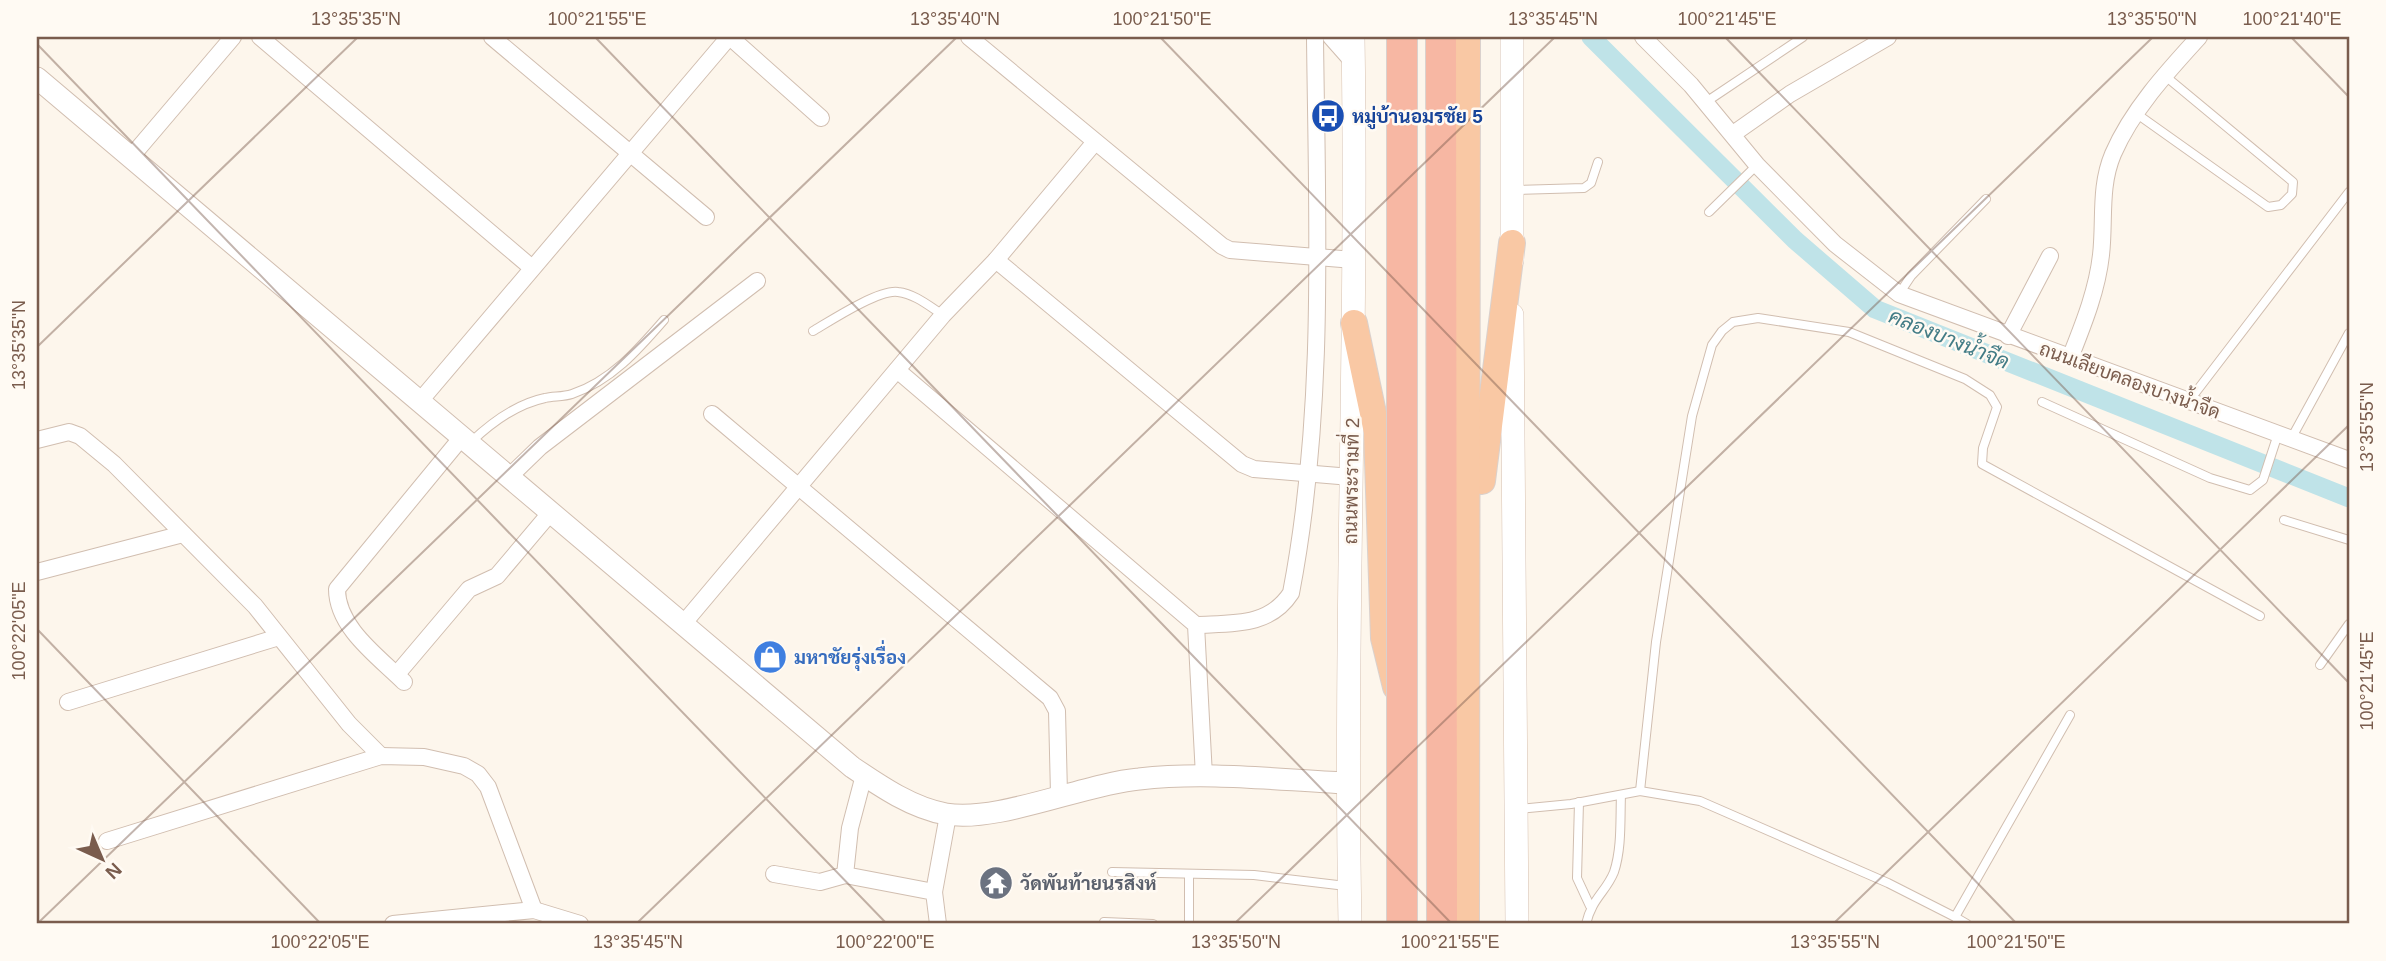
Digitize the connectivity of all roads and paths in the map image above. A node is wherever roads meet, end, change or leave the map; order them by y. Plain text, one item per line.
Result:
1 (233, 37) edge
2 (260, 37) edge
3 (492, 37) edge
4 (729, 37) edge
5 (969, 37) edge
6 (1315, 37) edge
7 (1331, 37) edge
8 (1353, 37) edge
9 (1402, 37) edge
10 (1407, 37) edge
11 (1441, 37) edge
12 (1467, 37) edge
13 (1512, 37) edge
14 (1803, 37) edge
15 (1888, 37) edge
16 (2199, 37) edge
17 (1654, 40) edge
18 (1354, 63) junction
19 (2164, 75) junction
20 (37, 78) edge
21 (1706, 102) junction
22 (2137, 114) junction
23 (821, 118) dead end
24 (1733, 134) junction
25 (1095, 142) junction
26 (629, 154) junction
27 (131, 157) junction
28 (1598, 162) dead end
29 (1752, 170) junction
30 (1511, 190) junction
31 (2349, 192) edge
32 (1986, 199) dead end
33 (1709, 212) dead end
34 (706, 217) dead end
35 (1512, 243) junction
36 (1317, 255) junction
37 (2050, 256) dead end
38 (996, 260) junction
39 (1354, 260) junction
40 (533, 268) junction
41 (757, 281) dead end
42 (1899, 293) junction
43 (943, 315) junction
44 (664, 320) dead end
45 (1354, 323) junction
46 (813, 331) dead end
47 (2349, 333) edge
48 (2008, 336) junction
49 (2070, 358) junction
50 (897, 370) junction
51 (420, 401) junction
52 (2042, 402) dead end
53 (2189, 402) junction
54 (712, 414) dead end
55 (37, 439) edge
56 (466, 440) junction
57 (2281, 441) junction
58 (2349, 460) edge
59 (1310, 471) junction
60 (509, 477) junction
61 (1351, 477) junction
62 (798, 487) junction
63 (551, 512) junction
64 (2284, 520) dead end
65 (183, 534) junction
66 (2349, 540) edge
67 (37, 572) edge
68 (2260, 616) dead end
69 (683, 624) junction
70 (2349, 624) edge
71 (1196, 625) junction
72 (279, 637) junction
73 (2320, 665) dead end
74 (1466, 689) junction
75 (68, 702) dead end
76 (1410, 705) junction
77 (2070, 715) dead end
78 (380, 756) junction
79 (864, 775) junction
80 (1204, 776) junction
81 (1346, 783) junction
82 (1640, 791) junction
83 (1059, 794) junction
84 (1620, 795) junction
85 (1579, 802) junction
86 (1515, 809) junction
87 (948, 815) junction
88 (107, 841) dead end
89 (1112, 872) dead end
90 (774, 874) dead end
91 (1189, 874) junction
92 (845, 875) junction
93 (1349, 887) junction
94 (934, 892) junction
95 (1590, 905) junction
96 (534, 910) junction
97 (1955, 917) junction
98 (1104, 922) dead end
99 (393, 924) edge
100 (580, 924) edge
101 (938, 924) edge
102 (1153, 924) edge
103 (1189, 924) edge
104 (1350, 924) edge
105 (1402, 924) edge
106 (1410, 924) edge
107 (1442, 924) edge
108 (1466, 924) edge
109 (1517, 924) edge
110 (1586, 924) edge
111 (1967, 924) edge

1 - 27 street
2 - 40 street
3 - 26 street
4 - 23 street
4 - 26 street
5 - 25 street
6 - 36 street
7 - 18 street
8 - 18 main road, ถนนพระรามที่ 2
9 - 105 highway, bridge
10 - 76 highway
11 - 107 highway
12 - 74 highway
13 - 30 main road
14 - 21 lane
15 - 24 street
16 - 19 street
17 - 21 street, ถนนเลียบคลองบางน้ำจืด
18 - 39 main road, ถนนพระรามที่ 2
19 - 22 street
19 - 22 lane
20 - 27 street
21 - 24 street, ถนนเลียบคลองบางน้ำจืด
22 - 49 street
24 - 29 street, ถนนเลียบคลองบางน้ำจืด
25 - 36 street
25 - 38 street
26 - 34 street
26 - 40 street
27 - 51 street
28 - 30 lane
29 - 33 lane
29 - 42 street, ถนนเลียบคลองบางน้ำจืด
30 - 35 main road
31 - 53 lane
32 - 42 lane
35 - 74 highway
35 - 86 main road
36 - 39 street
36 - 59 street
37 - 48 street
38 - 43 street
38 - 59 street
39 - 45 main road, ถนนพระรามที่ 2
40 - 51 street
41 - 60 street
42 - 48 street, ถนนเลียบคลองบางน้ำจืด
43 - 46 lane
43 - 50 street
44 - 56 lane
45 - 61 main road, ถนนพระรามที่ 2
45 - 76 highway
47 - 57 lane
48 - 49 street, ถนนเลียบคลองบางน้ำจืด
49 - 53 street, ถนนเลียบคลองบางน้ำจืด
50 - 62 street
50 - 71 street
51 - 56 street
52 - 57 lane
53 - 57 street, ถนนเลียบคลองบางน้ำจืด
54 - 62 street
55 - 65 street
56 - 60 street
56 - 63 street
57 - 58 street, ถนนเลียบคลองบางน้ำจืด
59 - 61 street
59 - 71 street
60 - 63 street
61 - 81 main road, ถนนพระรามที่ 2
62 - 69 street
62 - 83 street
63 - 69 street
64 - 66 lane
65 - 67 street
65 - 72 street
68 - 82 lane
69 - 79 street
70 - 73 lane
71 - 80 street
72 - 75 street
72 - 78 street
74 - 108 highway
76 - 106 highway
77 - 97 lane
78 - 88 street
78 - 96 street
79 - 87 street
79 - 92 street
80 - 81 street
80 - 83 street
81 - 93 main road, ถนนพระรามที่ 2
82 - 84 lane
82 - 97 lane
83 - 87 street
84 - 85 lane
84 - 95 lane
85 - 86 lane
85 - 95 lane
86 - 109 main road
87 - 94 street
89 - 91 lane
90 - 92 street
91 - 93 lane
91 - 103 lane
92 - 94 street
93 - 104 main road, ถนนพระรามที่ 2
94 - 101 street
95 - 110 lane
96 - 99 street
96 - 100 street
97 - 111 lane
98 - 102 lane

